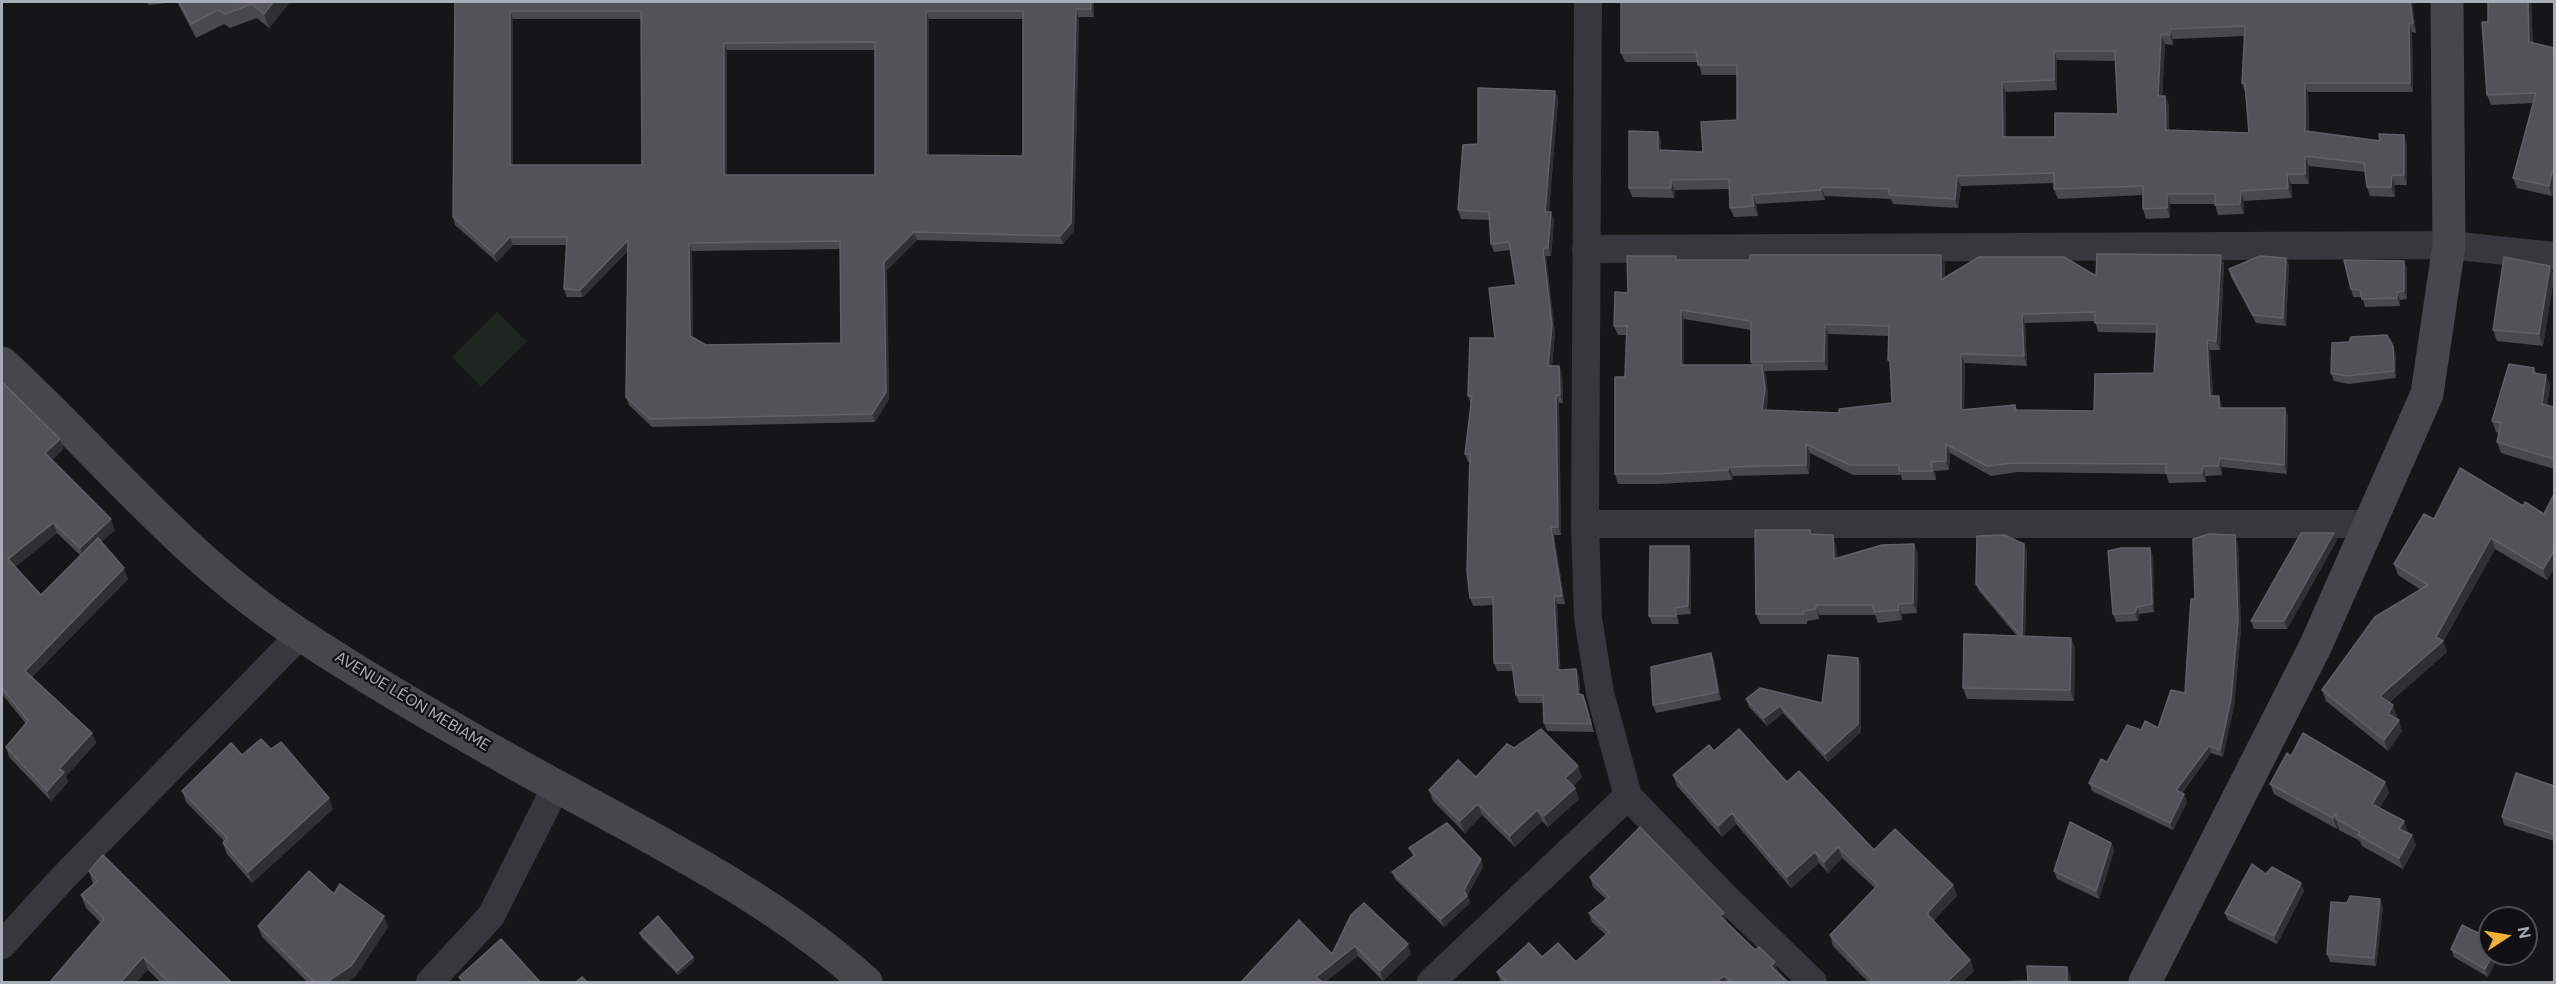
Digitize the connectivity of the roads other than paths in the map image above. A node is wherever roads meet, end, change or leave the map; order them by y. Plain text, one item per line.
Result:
1 (1588, 2) edge
2 (2446, 2) edge
3 (2449, 245) junction
4 (1586, 249) junction
5 (2554, 256) edge
6 (2, 363) edge
7 (1585, 524) junction
8 (2369, 524) junction
9 (300, 636) junction
10 (557, 785) junction
11 (1628, 796) junction
12 (2, 945) edge
13 (430, 982) edge
14 (866, 982) edge
15 (1431, 982) edge
16 (1813, 982) edge
17 (2145, 982) edge

1 - 4 street
2 - 3 street
3 - 4 street
3 - 5 street
3 - 8 street
4 - 7 street
6 - 9 street, AVENUE LÉON MEBIAME
7 - 8 street
7 - 11 street
8 - 17 street
9 - 10 street, AVENUE LÉON MEBIAME
9 - 12 street
10 - 13 street
10 - 14 street, AVENUE LÉON MEBIAME
11 - 15 street
11 - 16 street

